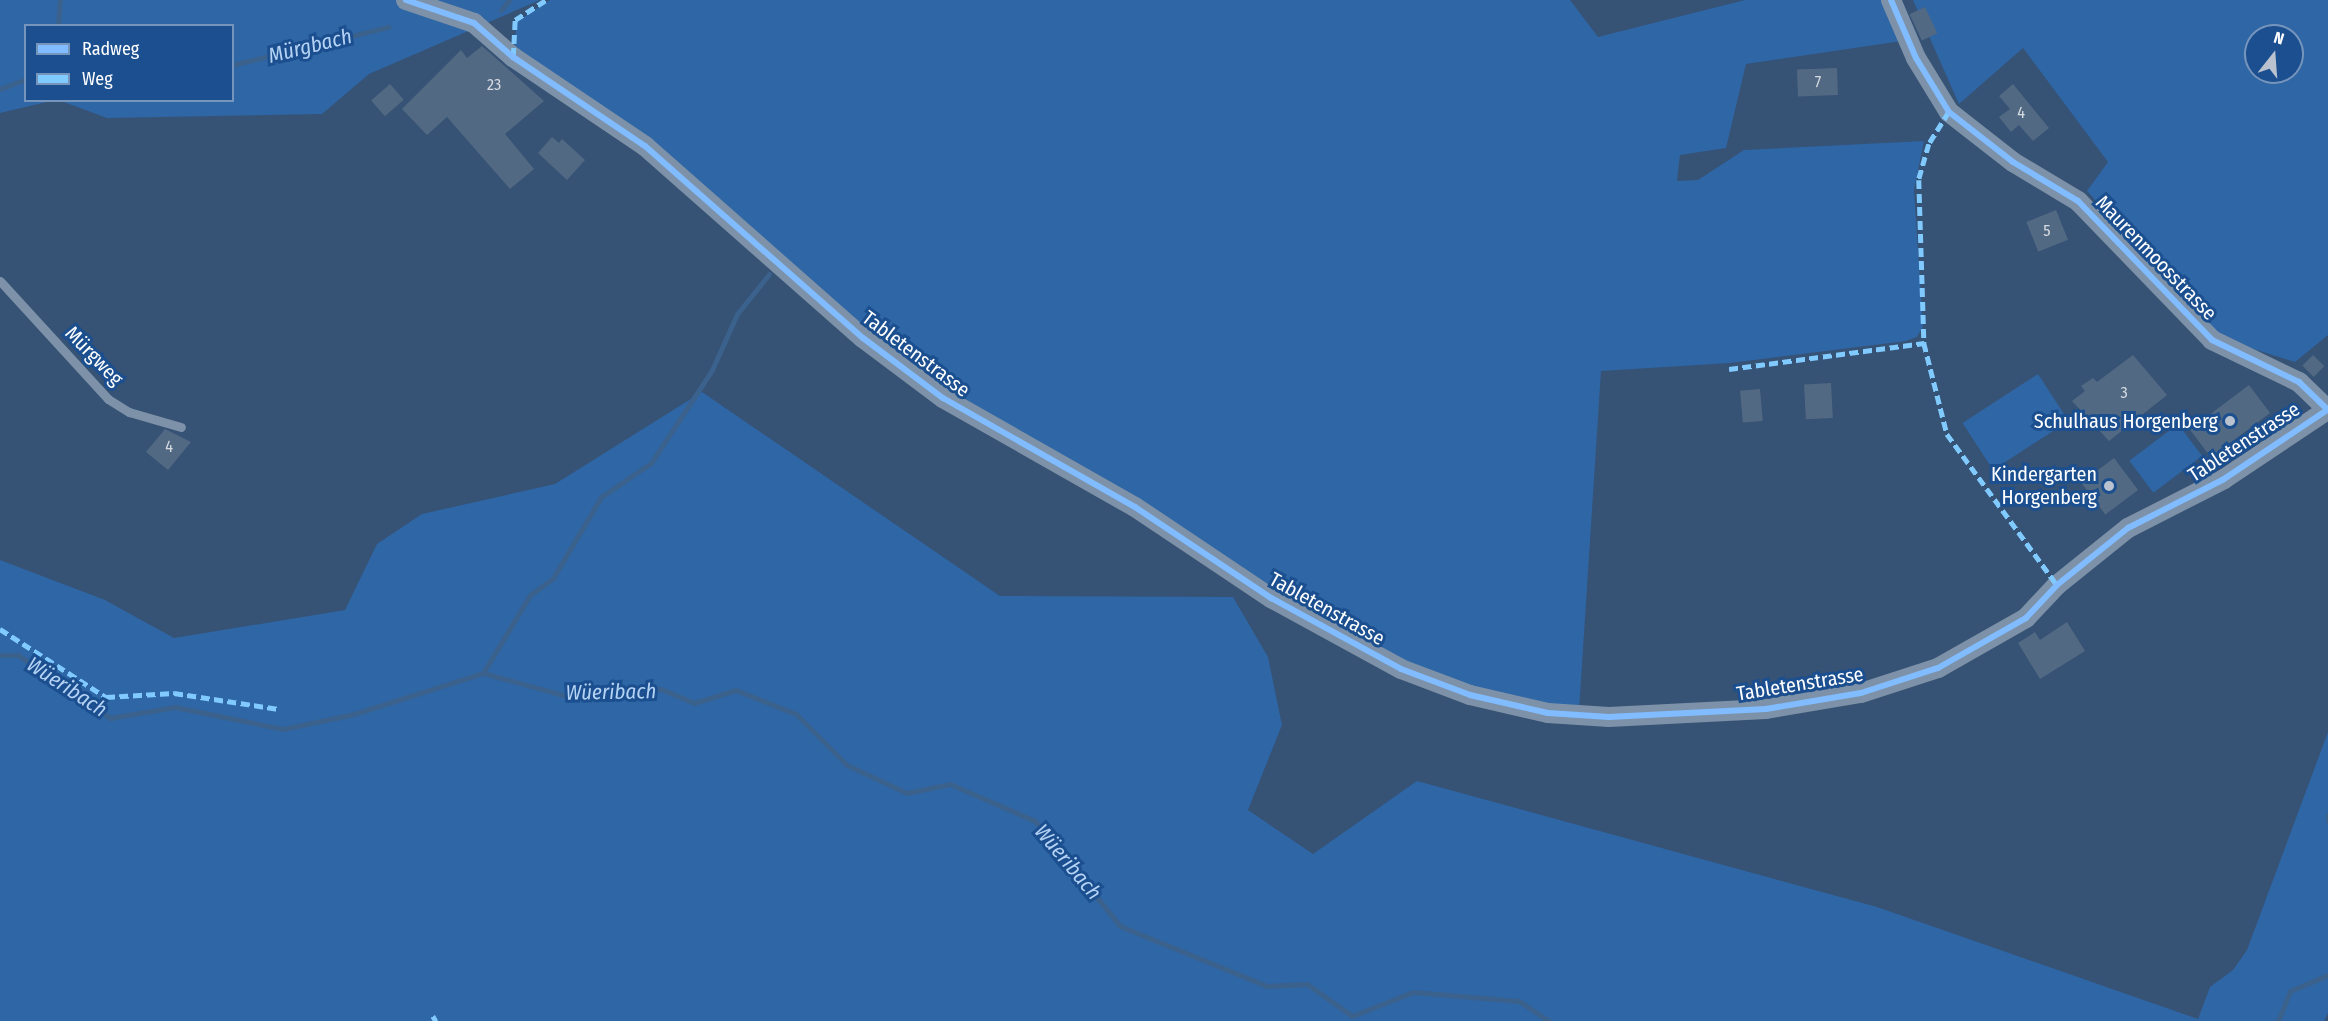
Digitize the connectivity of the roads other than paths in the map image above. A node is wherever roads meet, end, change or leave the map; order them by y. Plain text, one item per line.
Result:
1 (406, 0) edge
2 (1891, 0) edge
3 (0, 281) edge
4 (2327, 410) edge
5 (181, 427) dead end

1 - 4 street, Tabletenstrasse
2 - 4 street, Maurenmoosstrasse
3 - 5 lane, Mürgweg

